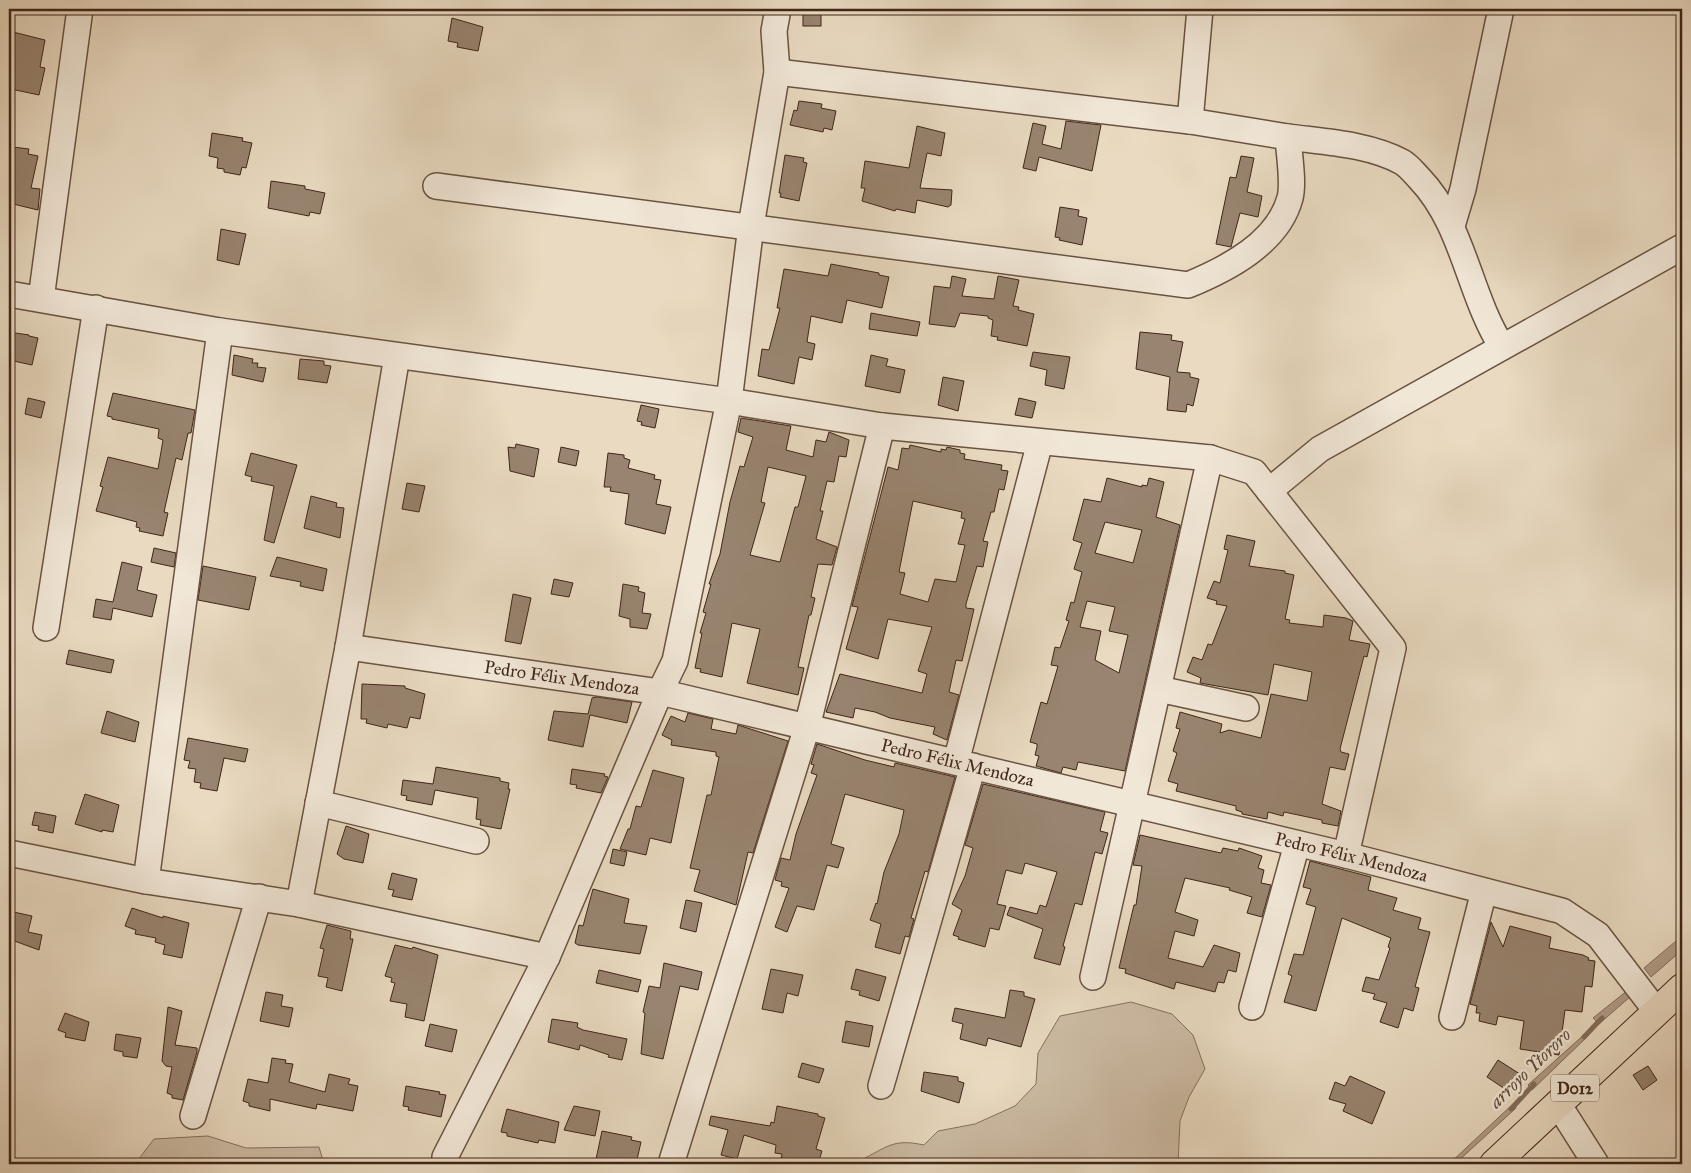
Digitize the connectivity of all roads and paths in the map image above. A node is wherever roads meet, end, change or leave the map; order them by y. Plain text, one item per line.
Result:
1 (80, 9) edge
2 (778, 9) edge
3 (1200, 9) edge
4 (1501, 9) edge
5 (777, 72) junction
6 (1190, 121) junction
7 (1288, 137) junction
8 (436, 186) dead end
9 (751, 226) junction
10 (1452, 226) junction
11 (1682, 247) edge
12 (9, 294) edge
13 (41, 299) junction
14 (96, 308) junction
15 (220, 331) junction
16 (1502, 347) junction
17 (397, 356) junction
18 (730, 401) junction
19 (882, 426) junction
20 (1040, 442) junction
21 (1210, 458) junction
22 (1269, 491) junction
23 (46, 628) dead end
24 (348, 647) junction
25 (1159, 689) junction
26 (660, 692) junction
27 (1246, 708) dead end
28 (807, 727) junction
29 (965, 764) junction
30 (318, 803) junction
31 (1134, 804) junction
32 (476, 841) dead end
33 (1298, 844) junction
34 (9, 853) edge
35 (1346, 855) junction
36 (146, 881) junction
37 (1484, 891) junction
38 (259, 897) junction
39 (299, 904) junction
40 (547, 957) junction
41 (1094, 977) dead end
42 (1682, 988) edge
43 (1252, 1007) dead end
44 (1657, 1012) junction
45 (1452, 1018) dead end
46 (881, 1086) dead end
47 (1558, 1104) junction
48 (193, 1116) dead end
49 (445, 1157) dead end
50 (671, 1164) edge
51 (1494, 1164) edge
52 (1596, 1164) edge

1 - 13 street
2 - 5 street
3 - 6 street
4 - 10 street
5 - 6 street
5 - 9 street
6 - 7 street
7 - 9 street
7 - 10 street
8 - 9 street
9 - 18 street
10 - 16 street
11 - 16 street
12 - 13 street
13 - 14 street
14 - 15 street
14 - 23 street
15 - 17 street
15 - 36 street
16 - 22 street
17 - 18 street
17 - 24 street
18 - 19 street
18 - 26 street
19 - 20 street
19 - 28 street
20 - 21 street
20 - 29 street
21 - 22 street
21 - 25 street
22 - 35 street
24 - 26 street, Pedro Félix Mendoza
24 - 30 street
25 - 27 street
25 - 31 street
26 - 28 street, Pedro Félix Mendoza
26 - 40 street
28 - 29 street, Pedro Félix Mendoza
28 - 50 street
29 - 31 street, Pedro Félix Mendoza
29 - 46 street
30 - 32 street
30 - 39 street
31 - 33 street, Pedro Félix Mendoza
31 - 41 street
33 - 35 street, Pedro Félix Mendoza
33 - 43 street
34 - 36 street
35 - 37 street, Pedro Félix Mendoza
36 - 38 street
37 - 44 street, Pedro Félix Mendoza
37 - 45 street
38 - 39 street
38 - 48 street
39 - 40 street
40 - 49 street
42 - 44 main road, D012
44 - 47 main road, D012
47 - 51 main road, D012
47 - 52 street

